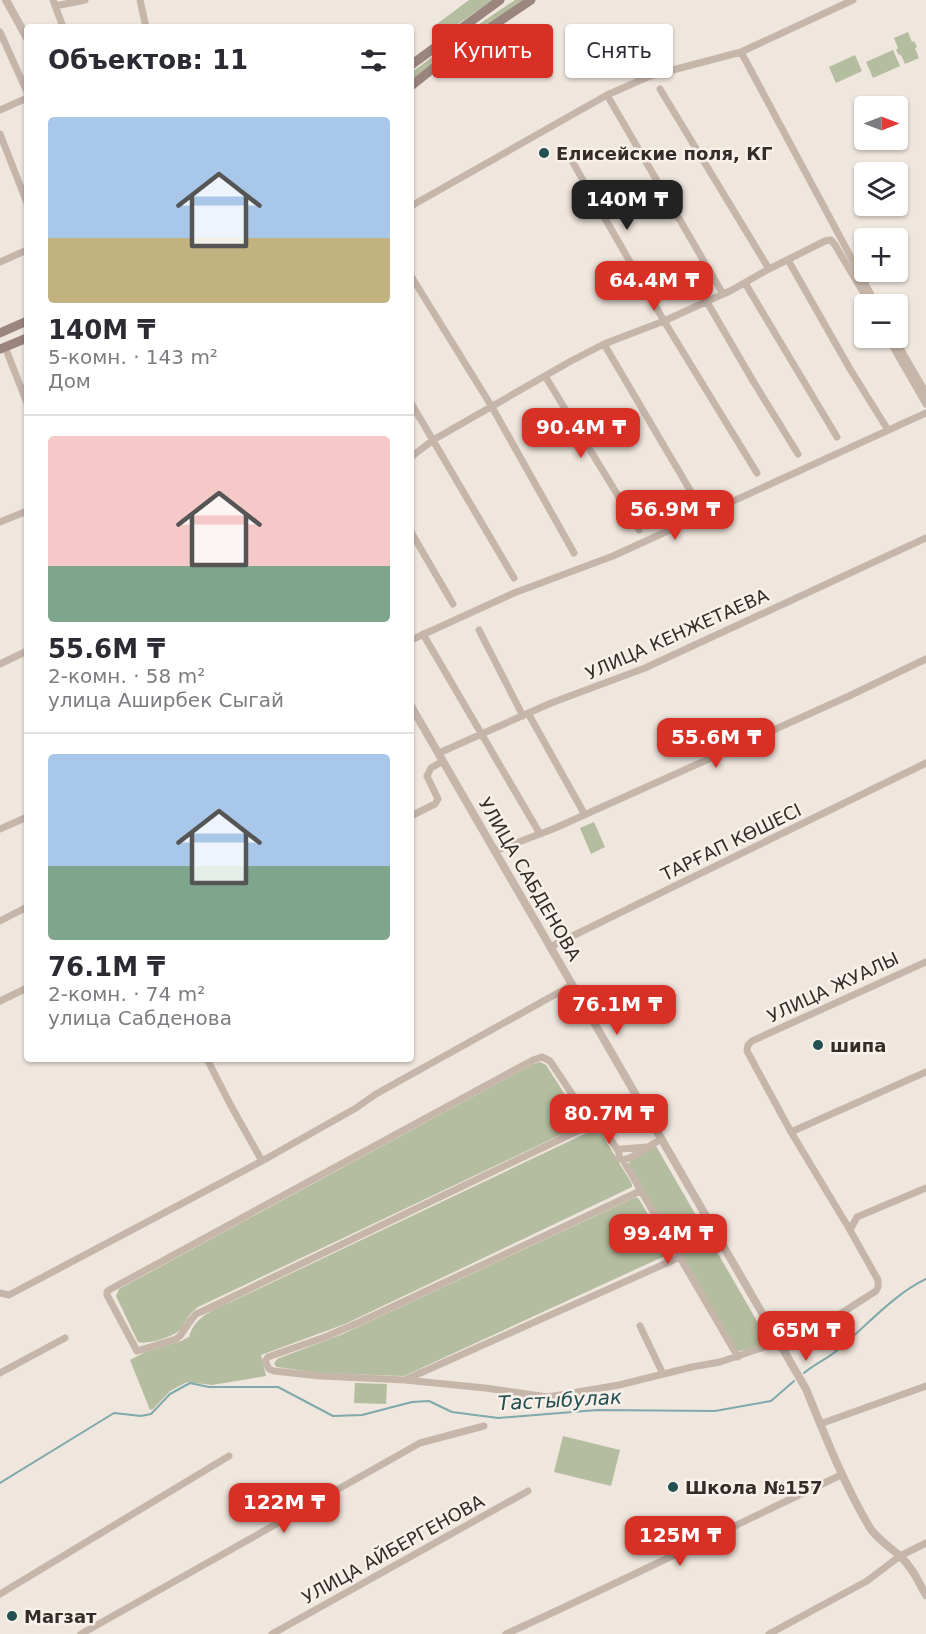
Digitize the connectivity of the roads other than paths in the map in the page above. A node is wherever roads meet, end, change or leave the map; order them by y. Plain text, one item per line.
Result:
1 (6, 0) edge
2 (85, 0) edge
3 (140, 0) edge
4 (500, 0) edge
5 (531, 0) edge
6 (853, 0) edge
7 (54, 3) edge
8 (62, 24) edge
9 (145, 24) edge
10 (0, 32) edge
11 (24, 33) edge
12 (741, 52) junction
13 (414, 63) edge
14 (414, 84) edge
15 (24, 85) edge
16 (660, 89) dead end
17 (607, 95) junction
18 (24, 100) edge
19 (0, 110) edge
20 (0, 135) edge
21 (3, 153) edge
22 (568, 154) dead end
23 (24, 197) edge
24 (414, 204) edge
25 (24, 251) edge
26 (788, 260) junction
27 (0, 262) edge
28 (769, 269) junction
29 (414, 281) edge
30 (745, 283) junction
31 (723, 294) junction
32 (864, 294) edge
33 (871, 294) edge
34 (707, 302) junction
35 (664, 321) junction
36 (24, 322) edge
37 (0, 334) edge
38 (24, 339) edge
39 (604, 344) junction
40 (3, 348) edge
41 (894, 348) edge
42 (900, 348) edge
43 (545, 376) junction
44 (926, 393) edge
45 (24, 396) edge
46 (926, 404) edge
47 (414, 407) edge
48 (492, 407) junction
49 (926, 413) edge
50 (888, 430) junction
51 (837, 437) dead end
52 (433, 440) junction
53 (798, 454) dead end
54 (414, 455) edge
55 (757, 473) dead end
56 (698, 502) dead end
57 (24, 512) edge
58 (0, 522) edge
59 (639, 530) dead end
60 (414, 537) edge
61 (926, 538) edge
62 (574, 553) dead end
63 (514, 578) dead end
64 (453, 604) dead end
65 (479, 630) dead end
66 (423, 634) junction
67 (414, 638) edge
68 (24, 652) edge
69 (926, 659) edge
70 (0, 664) edge
71 (414, 711) edge
72 (526, 714) junction
73 (481, 734) junction
74 (441, 757) junction
75 (926, 764) edge
76 (414, 814) edge
77 (585, 815) junction
78 (24, 819) edge
79 (0, 829) edge
80 (540, 834) junction
81 (495, 851) junction
82 (24, 909) edge
83 (0, 921) edge
84 (550, 947) junction
85 (926, 962) edge
86 (571, 984) junction
87 (24, 989) edge
88 (0, 1001) edge
89 (209, 1062) edge
90 (926, 1072) edge
91 (592, 1124) junction
92 (791, 1132) junction
93 (662, 1139) junction
94 (647, 1147) junction
95 (619, 1152) junction
96 (623, 1160) junction
97 (262, 1161) junction
98 (926, 1188) edge
99 (640, 1191) junction
100 (850, 1230) junction
101 (678, 1258) junction
102 (0, 1293) edge
103 (640, 1326) dead end
104 (65, 1338) dead end
105 (782, 1346) junction
106 (738, 1357) junction
107 (0, 1372) edge
108 (663, 1374) junction
109 (405, 1380) junction
110 (926, 1386) edge
111 (820, 1424) junction
112 (484, 1426) dead end
113 (229, 1456) dead end
114 (841, 1475) junction
115 (528, 1491) dead end
116 (926, 1543) edge
117 (900, 1556) junction
118 (0, 1594) edge
119 (926, 1595) edge
120 (81, 1634) edge
121 (272, 1634) edge
122 (506, 1634) edge
123 (769, 1634) edge

1 - 11 street
2 - 7 street
3 - 9 street
4 - 13 main road
5 - 14 main road
6 - 12 street
7 - 8 street
10 - 15 street
12 - 17 street
12 - 33 street
16 - 28 street
17 - 24 street
17 - 31 street
18 - 19 street
20 - 21 street
21 - 23 street
22 - 35 street
25 - 27 street
26 - 28 street
26 - 32 street
26 - 50 street
28 - 30 street
29 - 48 street
30 - 31 street
30 - 51 street
31 - 34 street
34 - 35 street
34 - 53 street
35 - 39 street
35 - 55 street
36 - 37 main road
37 - 40 main road
38 - 40 main road
39 - 43 street
39 - 56 street
40 - 45 street
41 - 46 street
42 - 44 street
43 - 48 street
43 - 59 street
47 - 52 street
48 - 52 street
48 - 62 street
49 - 50 street
50 - 66 street
52 - 54 street
52 - 63 street
57 - 58 street
60 - 64 street
61 - 72 street, УЛИЦА КЕНЖЕТАЕВА
65 - 72 street
66 - 67 street
66 - 73 street
68 - 70 street
69 - 77 street
71 - 74 street, УЛИЦА САБДЕНОВА
72 - 73 street, УЛИЦА КЕНЖЕТАЕВА
72 - 77 street
73 - 74 street, УЛИЦА КЕНЖЕТАЕВА
73 - 80 street
74 - 76 street
74 - 81 street, УЛИЦА САБДЕНОВА
75 - 84 street, ТАРҒАП КӨШЕСІ
77 - 80 street
78 - 79 street
80 - 81 street
81 - 84 street, УЛИЦА САБДЕНОВА
82 - 83 street
84 - 86 street, УЛИЦА САБДЕНОВА
85 - 92 street, УЛИЦА ЖУАЛЫ
86 - 93 street, УЛИЦА САБДЕНОВА
86 - 97 street
87 - 88 street
89 - 97 street
90 - 92 street
91 - 91 street
91 - 95 street
92 - 100 street
93 - 94 street
93 - 105 street, УЛИЦА САБДЕНОВА
94 - 95 street
94 - 96 street
95 - 96 street
96 - 99 street
97 - 102 street
98 - 100 street
99 - 101 street
99 - 109 street
100 - 105 street
101 - 106 street
101 - 109 street
103 - 108 street
104 - 107 street
105 - 106 street
105 - 111 street, УЛИЦА САБДЕНОВА
106 - 108 street
108 - 109 street
110 - 111 street
111 - 114 street, УЛИЦА САБДЕНОВА
112 - 120 street
113 - 118 street
114 - 117 street, УЛИЦА САБДЕНОВА
114 - 122 street
115 - 121 street, УЛИЦА АЙБЕРГЕНОВА
116 - 117 street
117 - 119 street, УЛИЦА САБДЕНОВА
117 - 123 street

